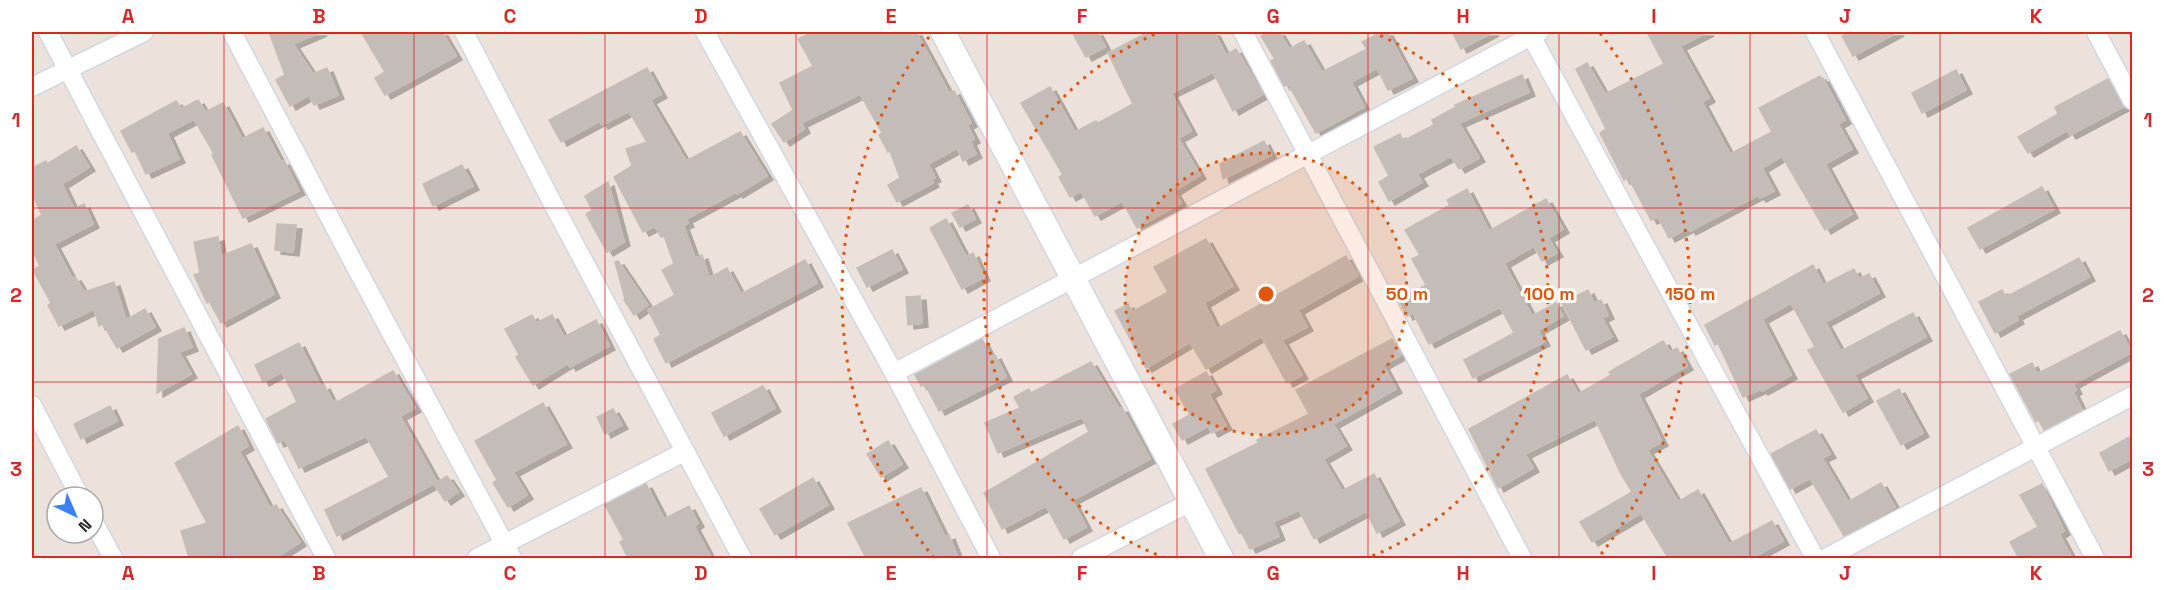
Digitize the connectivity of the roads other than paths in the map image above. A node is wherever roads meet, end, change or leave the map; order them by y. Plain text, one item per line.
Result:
1 (48, 32) edge
2 (144, 32) edge
3 (232, 32) edge
4 (464, 32) edge
5 (705, 32) edge
6 (943, 32) edge
7 (1243, 32) edge
8 (1815, 32) edge
9 (2096, 32) edge
10 (1533, 33) edge
11 (67, 68) junction
12 (32, 87) edge
13 (2133, 100) edge
14 (1307, 154) junction
15 (1073, 278) junction
16 (894, 373) junction
17 (2133, 396) edge
18 (32, 405) edge
19 (2036, 447) junction
20 (684, 452) junction
21 (74, 485) edge
22 (1191, 502) junction
23 (105, 543) edge
24 (508, 551) edge
25 (113, 558) edge
26 (326, 558) edge
27 (477, 558) edge
28 (742, 558) edge
29 (991, 558) edge
30 (1081, 558) edge
31 (1221, 558) edge
32 (1522, 558) edge
33 (1815, 558) edge
34 (1826, 558) edge
35 (2095, 558) edge

1 - 11 street
2 - 11 street
3 - 24 street
4 - 20 street
5 - 16 street
6 - 15 street
7 - 14 street
8 - 19 street
9 - 13 street
10 - 14 street
10 - 33 street
11 - 12 street
11 - 26 street
14 - 15 street
14 - 32 street
15 - 16 street
15 - 22 street
16 - 29 street
17 - 19 street
18 - 21 street
19 - 34 street
19 - 35 street
20 - 24 street
20 - 28 street
22 - 30 street
22 - 31 street
23 - 25 street
24 - 27 street

